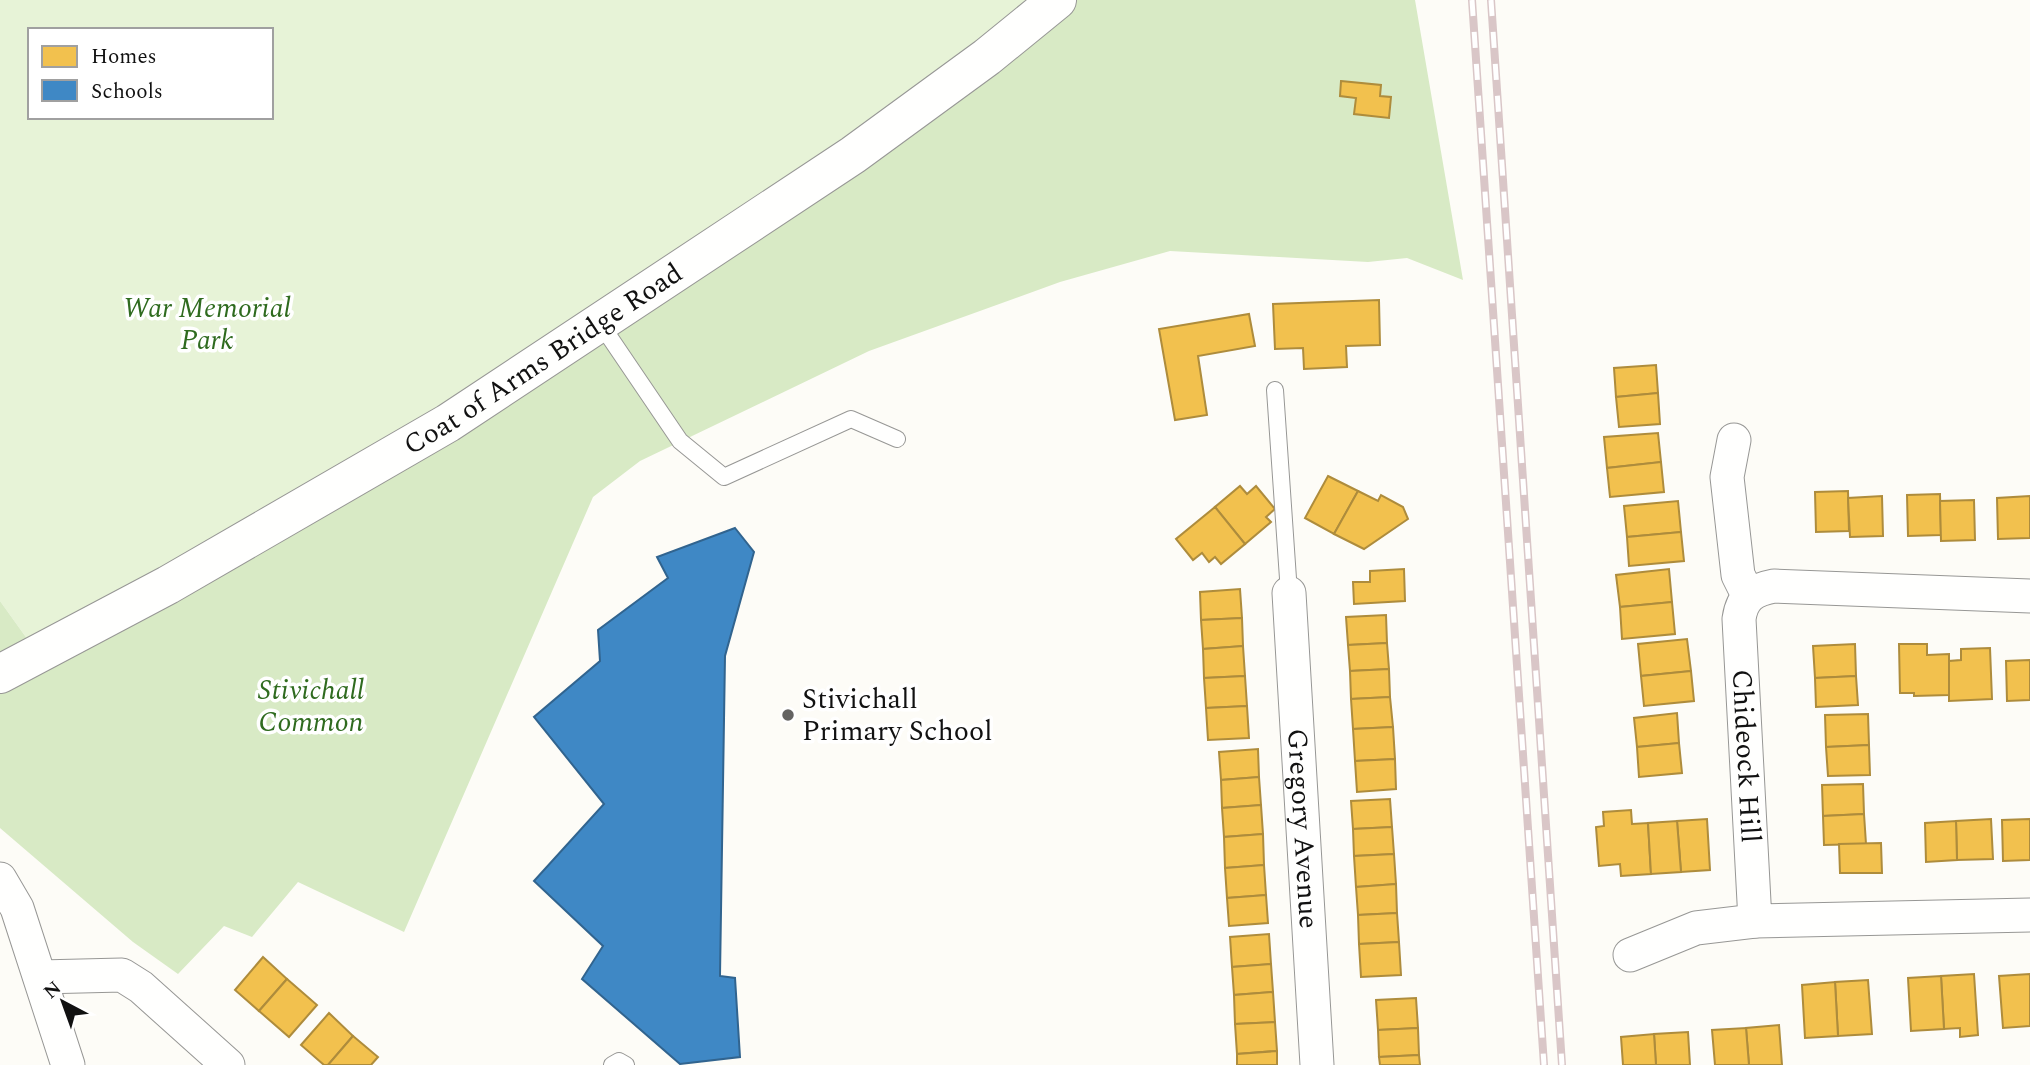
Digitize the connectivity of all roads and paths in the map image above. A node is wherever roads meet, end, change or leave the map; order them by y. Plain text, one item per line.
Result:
1 (1056, 0) edge
2 (600, 322) junction
3 (1275, 390) dead end
4 (897, 439) dead end
5 (1734, 440) dead end
6 (1289, 593) joint
7 (1748, 595) junction
8 (2030, 596) edge
9 (0, 674) edge
10 (0, 878) edge
11 (2030, 915) edge
12 (9, 917) edge
13 (1755, 920) junction
14 (1630, 955) dead end
15 (40, 977) junction
16 (68, 1065) edge
17 (228, 1065) edge
18 (612, 1065) edge
19 (626, 1065) edge
20 (1317, 1065) edge

1 - 2 street, Coat of Arms Bridge Road
2 - 4 lane
2 - 9 street, Coat of Arms Bridge Road
3 - 6 lane
5 - 7 street
6 - 20 street, Gregory Avenue
7 - 8 street
7 - 13 street, Chideock Hill
10 - 12 street
11 - 13 street
12 - 15 street
13 - 14 street
15 - 16 street
15 - 17 street
18 - 19 lane

